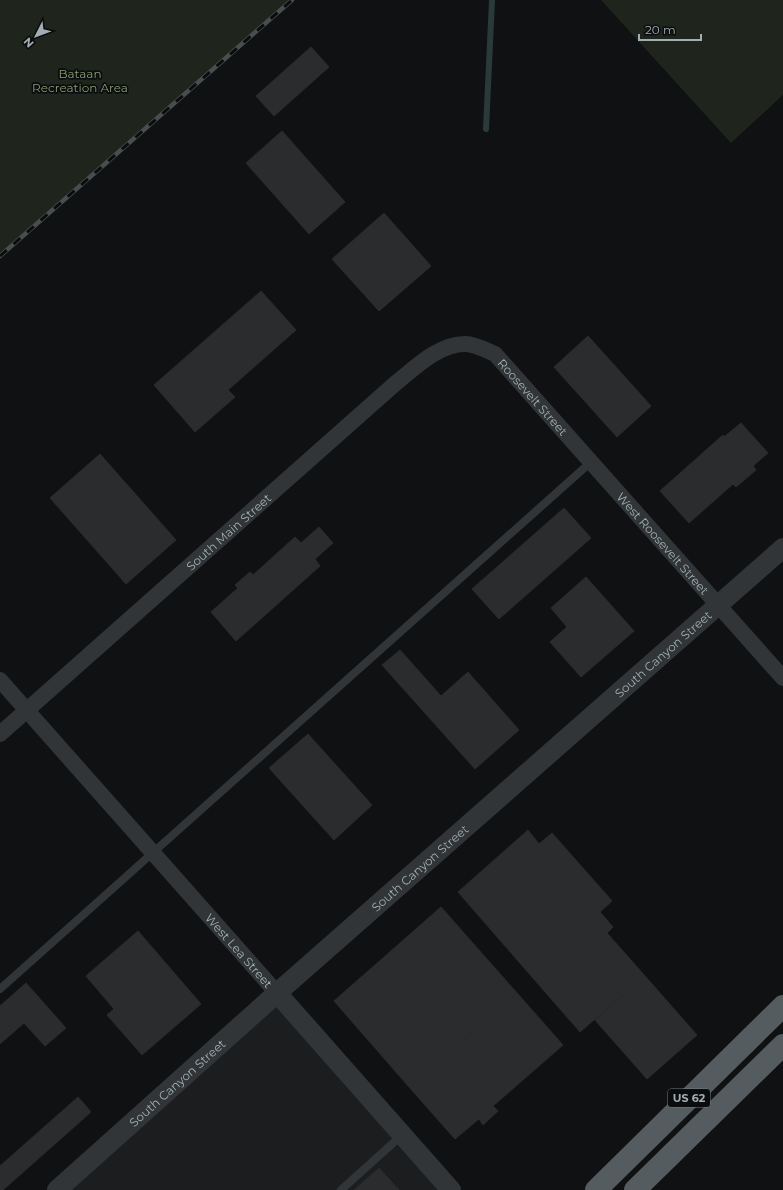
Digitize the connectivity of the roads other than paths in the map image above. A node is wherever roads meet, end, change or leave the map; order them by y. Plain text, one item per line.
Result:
1 (466, 344) joint
2 (591, 462) junction
3 (783, 548) edge
4 (718, 605) junction
5 (783, 678) edge
6 (0, 680) edge
7 (26, 711) junction
8 (0, 734) edge
9 (154, 853) junction
10 (0, 989) edge
11 (277, 993) junction
12 (783, 1006) edge
13 (783, 1045) edge
14 (402, 1135) junction
15 (57, 1190) edge
16 (341, 1190) edge
17 (452, 1190) edge
18 (596, 1190) edge
19 (635, 1190) edge

1 - 2 street, Roosevelt Street
1 - 7 street, South Main Street
2 - 4 street, West Roosevelt Street
2 - 9 lane
3 - 4 street, South Canyon Street
4 - 5 street, West Roosevelt Street
4 - 11 street, South Canyon Street
6 - 7 street, West Lea Street
7 - 8 street, South Main Street
7 - 9 street, West Lea Street
9 - 10 lane
9 - 11 street, West Lea Street
11 - 14 street, West Lea Street
11 - 15 street, South Canyon Street
12 - 18 highway, US 62
13 - 19 highway, US 62
14 - 16 lane
14 - 17 street, West Lea Street

